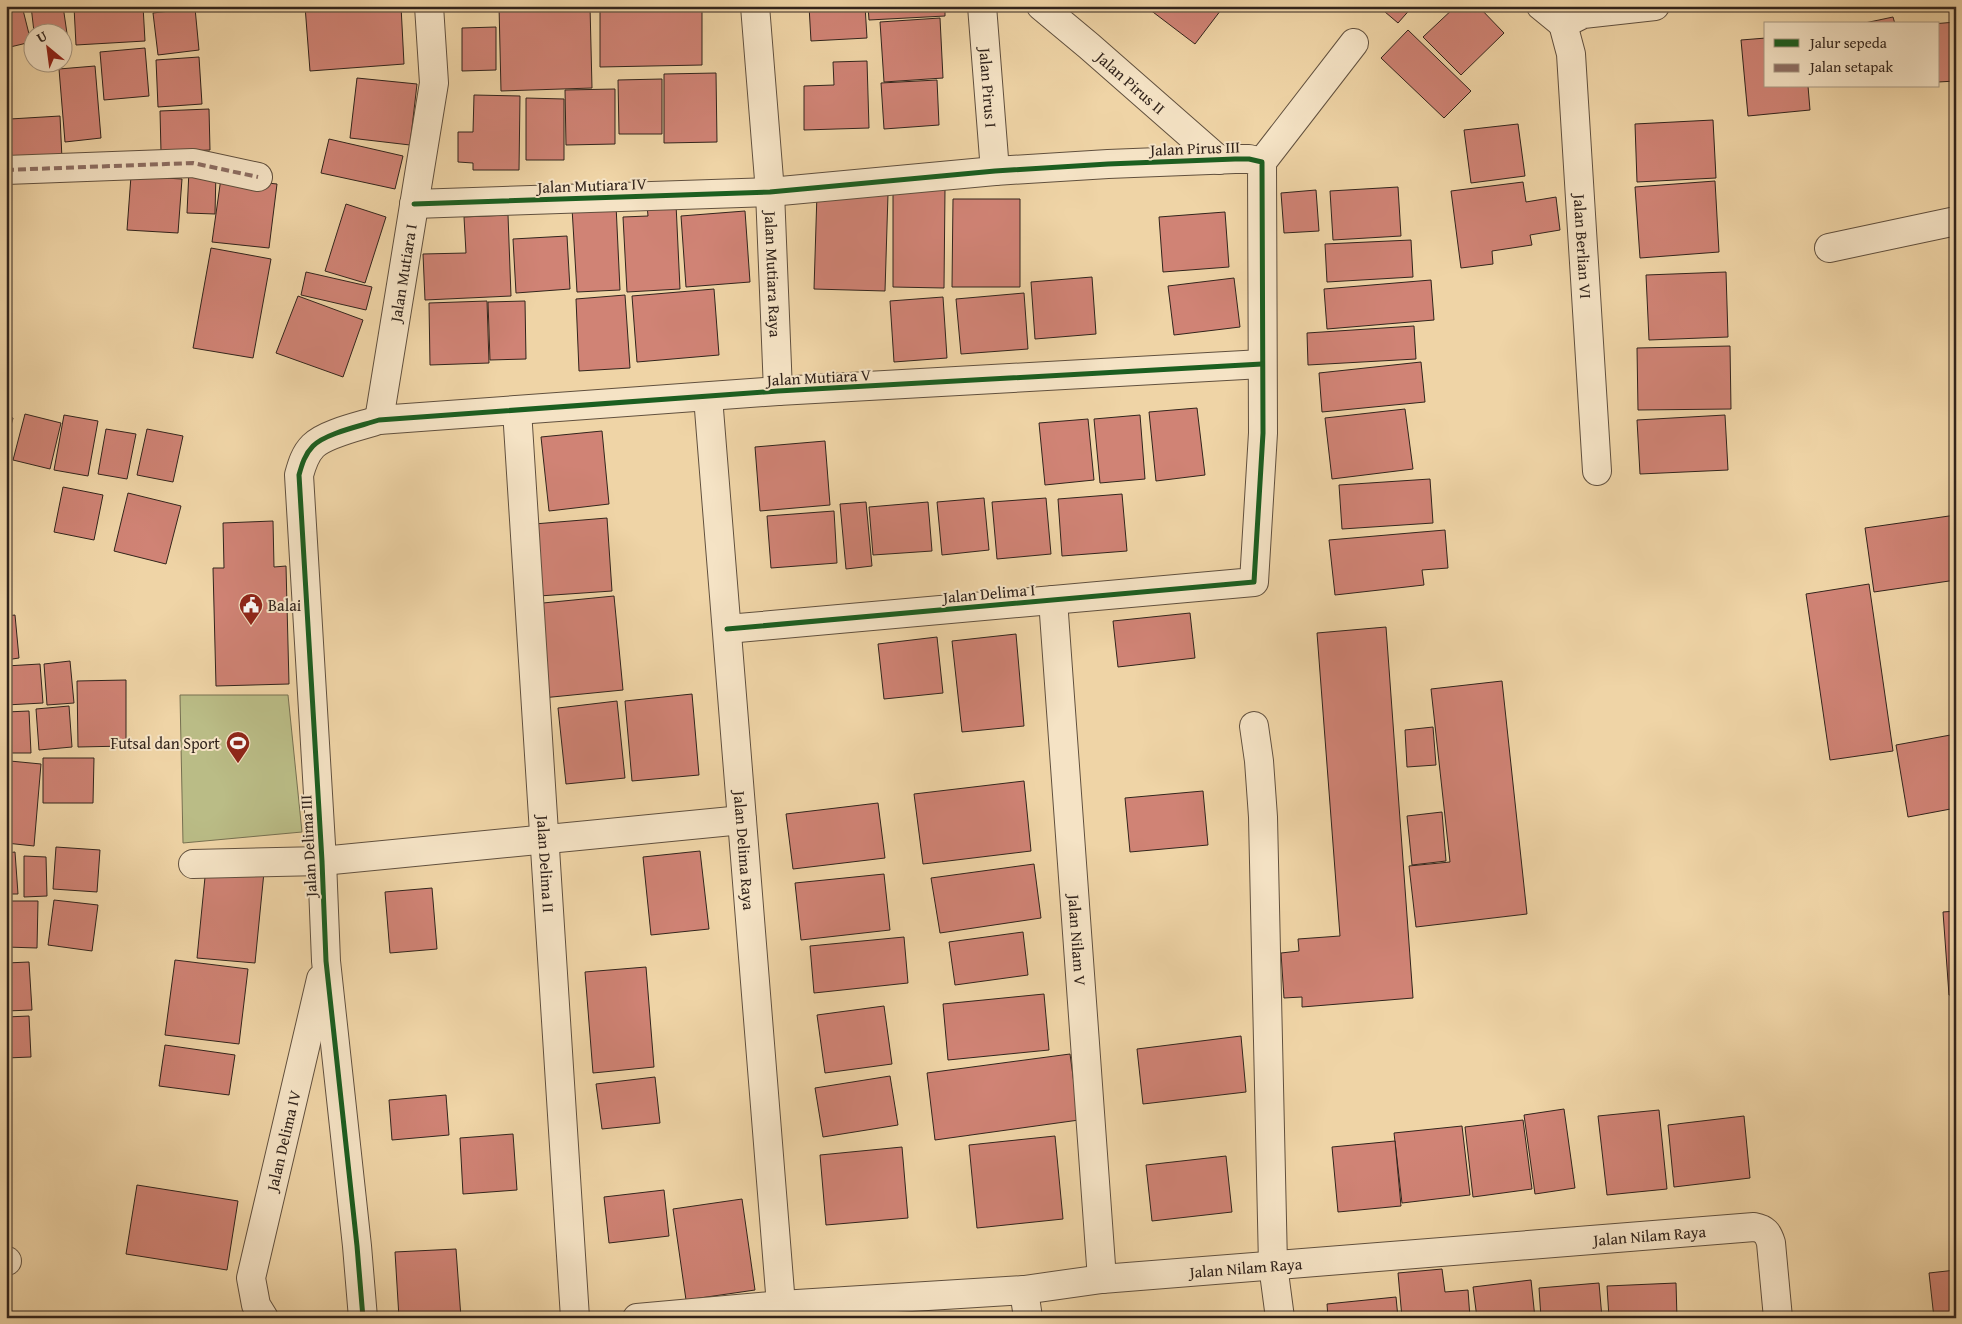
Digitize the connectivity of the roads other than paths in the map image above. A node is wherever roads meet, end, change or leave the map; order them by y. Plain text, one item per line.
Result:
1 (429, 6) edge
2 (755, 6) edge
3 (982, 6) edge
4 (1041, 6) edge
5 (1541, 6) edge
6 (1655, 6) edge
7 (1563, 24) junction
8 (1354, 43) dead end
9 (1219, 160) junction
10 (1262, 162) junction
11 (6, 170) edge
12 (995, 171) junction
13 (258, 178) dead end
14 (770, 192) junction
15 (414, 204) junction
16 (1956, 222) edge
17 (1829, 248) dead end
18 (1262, 364) junction
19 (778, 392) junction
20 (708, 397) junction
21 (517, 410) junction
22 (379, 420) junction
23 (1597, 471) dead end
24 (1254, 582) joint
25 (1053, 600) junction
26 (727, 629) junction
27 (1254, 726) dead end
28 (742, 820) junction
29 (545, 839) junction
30 (322, 860) junction
31 (192, 864) dead end
32 (326, 961) junction
33 (1273, 1265) junction
34 (1102, 1280) junction
35 (1024, 1290) junction
36 (781, 1305) junction
37 (646, 1317) edge
38 (264, 1318) edge
39 (363, 1318) edge
40 (575, 1318) edge
41 (1028, 1318) edge
42 (1280, 1318) edge
43 (1778, 1318) edge

1 - 15 street, Jalan Mutiara I
2 - 14 street, Jalan Mutiara Raya
3 - 12 street, Jalan Pirus I
4 - 9 street, Jalan Pirus II
5 - 7 street
6 - 7 street
7 - 23 street, Jalan Berlian VI
8 - 10 street
9 - 10 street, Jalan Pirus III
9 - 12 street, Jalan Pirus III
10 - 18 street, Jalan Pirus III
11 - 13 street
12 - 14 street, Jalan Pirus III
14 - 15 street, Jalan Mutiara IV
14 - 19 street, Jalan Mutiara Raya
15 - 22 street, Jalan Mutiara I
16 - 17 street
18 - 19 street, Jalan Mutiara V
18 - 24 street, Jalan Pirus III
19 - 20 street, Jalan Mutiara V
20 - 21 street, Jalan Mutiara V
20 - 26 street, Jalan Delima Raya
21 - 22 street, Jalan Mutiara V
21 - 29 street, Jalan Delima II
22 - 30 street, Jalan Delima III
24 - 25 street, Jalan Delima I
25 - 26 street, Jalan Delima I
25 - 34 street, Jalan Nilam V
26 - 28 street, Jalan Delima Raya
27 - 33 street
28 - 29 street
28 - 36 street, Jalan Delima Raya
29 - 30 street
29 - 40 street, Jalan Delima II
30 - 31 street
30 - 32 street, Jalan Delima III
32 - 38 street, Jalan Delima IV
32 - 39 street, Jalan Delima III
33 - 34 street, Jalan Nilam Raya
33 - 42 street
33 - 43 street, Jalan Nilam Raya
34 - 35 street, Jalan Nilam Raya
35 - 36 street, Jalan Nilam Raya
35 - 41 street
36 - 37 street, Jalan Nilam Raya

